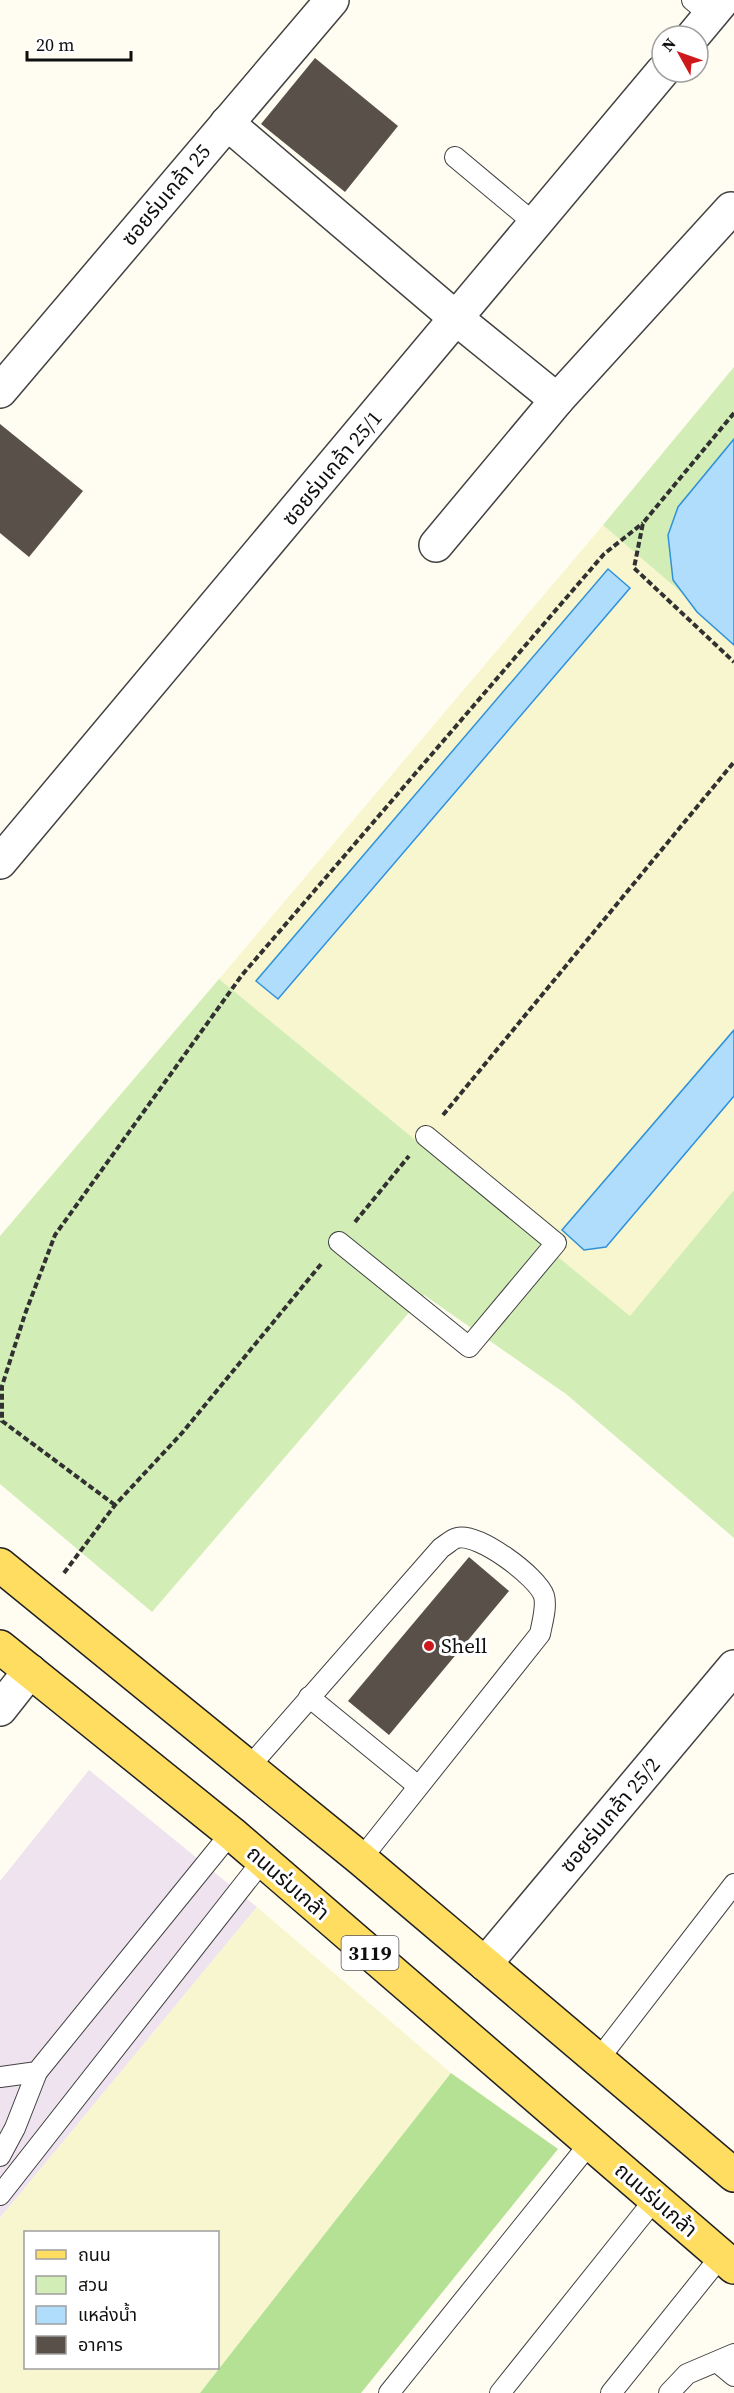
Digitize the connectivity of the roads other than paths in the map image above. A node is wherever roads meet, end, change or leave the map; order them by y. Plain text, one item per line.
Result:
1 (332, 0) edge
2 (652, 84) edge
3 (227, 123) junction
4 (455, 157) dead end
5 (731, 209) dead end
6 (534, 223) junction
7 (457, 319) junction
8 (0, 391) edge
9 (557, 400) junction
10 (436, 545) dead end
11 (0, 862) edge
12 (426, 1136) road end
13 (339, 1242) road end
14 (0, 1565) edge
15 (0, 1647) edge
16 (734, 1667) edge
17 (30, 1671) junction
18 (309, 1697) junction
19 (0, 1709) edge
20 (250, 1767) junction
21 (418, 1786) junction
22 (231, 1833) junction
23 (361, 1859) junction
24 (263, 1860) junction
25 (734, 1884) edge
26 (485, 1964) junction
27 (598, 2060) junction
28 (37, 2073) junction
29 (0, 2077) edge
30 (590, 2143) junction
31 (0, 2156) edge
32 (734, 2175) edge
33 (0, 2195) edge
34 (655, 2199) junction
35 (727, 2261) edge
36 (726, 2358) edge
37 (734, 2376) edge
38 (389, 2393) edge
39 (500, 2393) edge
40 (611, 2393) edge
41 (669, 2393) edge

1 - 3 street, ซอยร่มเกล้า 25
2 - 6 street, ซอยร่มเกล้า 25/1
3 - 7 street
3 - 8 street, ซอยร่มเกล้า 25
4 - 6 lane
5 - 9 street
6 - 7 street, ซอยร่มเกล้า 25/1
7 - 9 street
7 - 11 street, ซอยร่มเกล้า 25/1
9 - 10 street
12 - 13 lane
14 - 20 main road
15 - 17 main road, ถนนร่มเกล้า / 3119
16 - 26 street, ซอยร่มเกล้า 25/2
17 - 19 street
17 - 22 main road, ถนนร่มเกล้า / 3119
18 - 20 lane
18 - 21 lane
18 - 21 lane
20 - 23 main road
21 - 23 lane
22 - 24 main road, ถนนร่มเกล้า / 3119
22 - 28 lane
23 - 26 main road
24 - 30 main road, ถนนร่มเกล้า / 3119
24 - 33 lane
25 - 27 lane
26 - 27 main road
27 - 32 main road
28 - 29 lane
28 - 31 lane
30 - 34 main road, ถนนร่มเกล้า / 3119
30 - 38 lane
34 - 35 main road, ถนนร่มเกล้า / 3119
34 - 39 lane
35 - 40 lane
36 - 37 lane
36 - 41 lane

